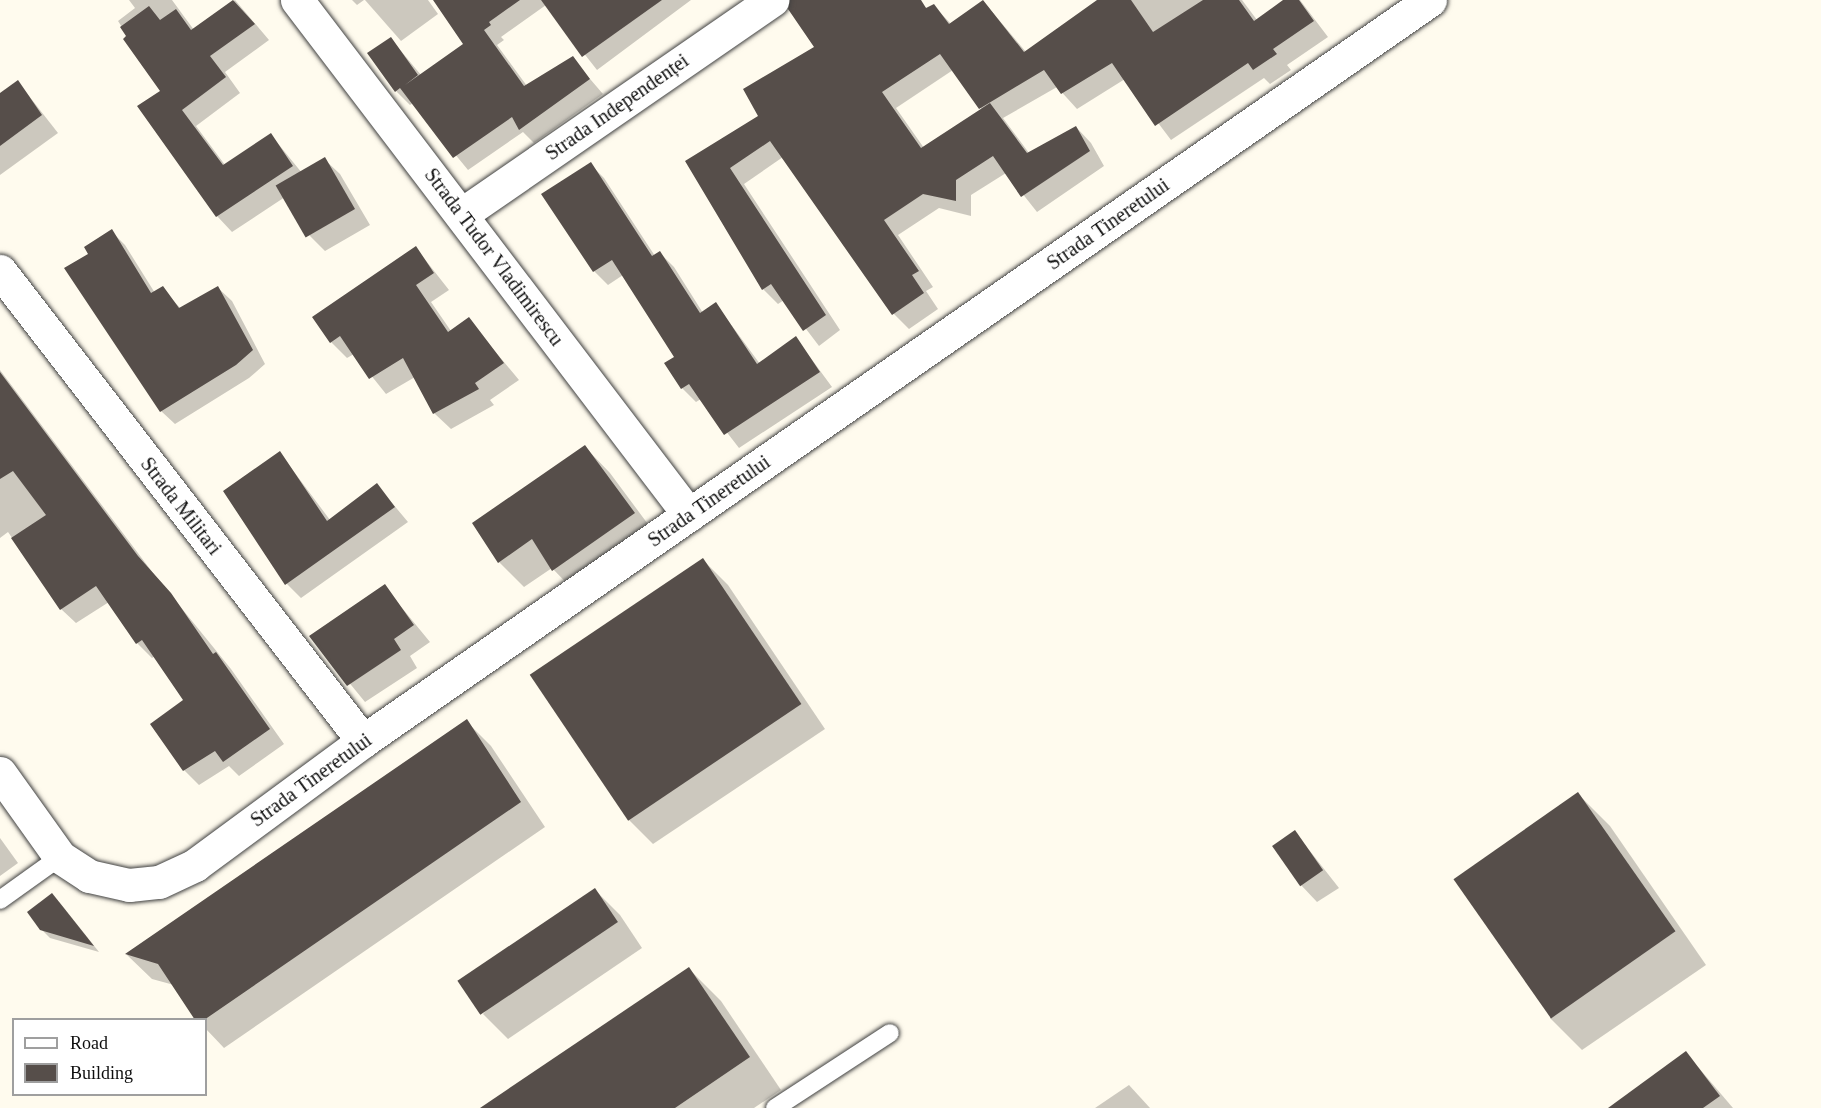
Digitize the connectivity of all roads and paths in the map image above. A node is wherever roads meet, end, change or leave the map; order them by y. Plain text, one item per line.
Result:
1 (297, 0) edge
2 (772, 0) edge
3 (1430, 0) edge
4 (462, 214) junction
5 (0, 271) edge
6 (689, 515) junction
7 (363, 741) junction
8 (0, 773) edge
9 (60, 857) junction
10 (0, 900) edge
11 (890, 1033) dead end
12 (775, 1108) edge

1 - 4 street, Strada Tudor Vladimirescu
2 - 4 street, Strada Independenței
3 - 6 street, Strada Tineretului
4 - 6 street, Strada Tudor Vladimirescu
5 - 7 street, Strada Militari
6 - 7 street, Strada Tineretului
7 - 9 street, Strada Tineretului
8 - 9 street, Strada Tineretului
9 - 10 lane
11 - 12 lane

